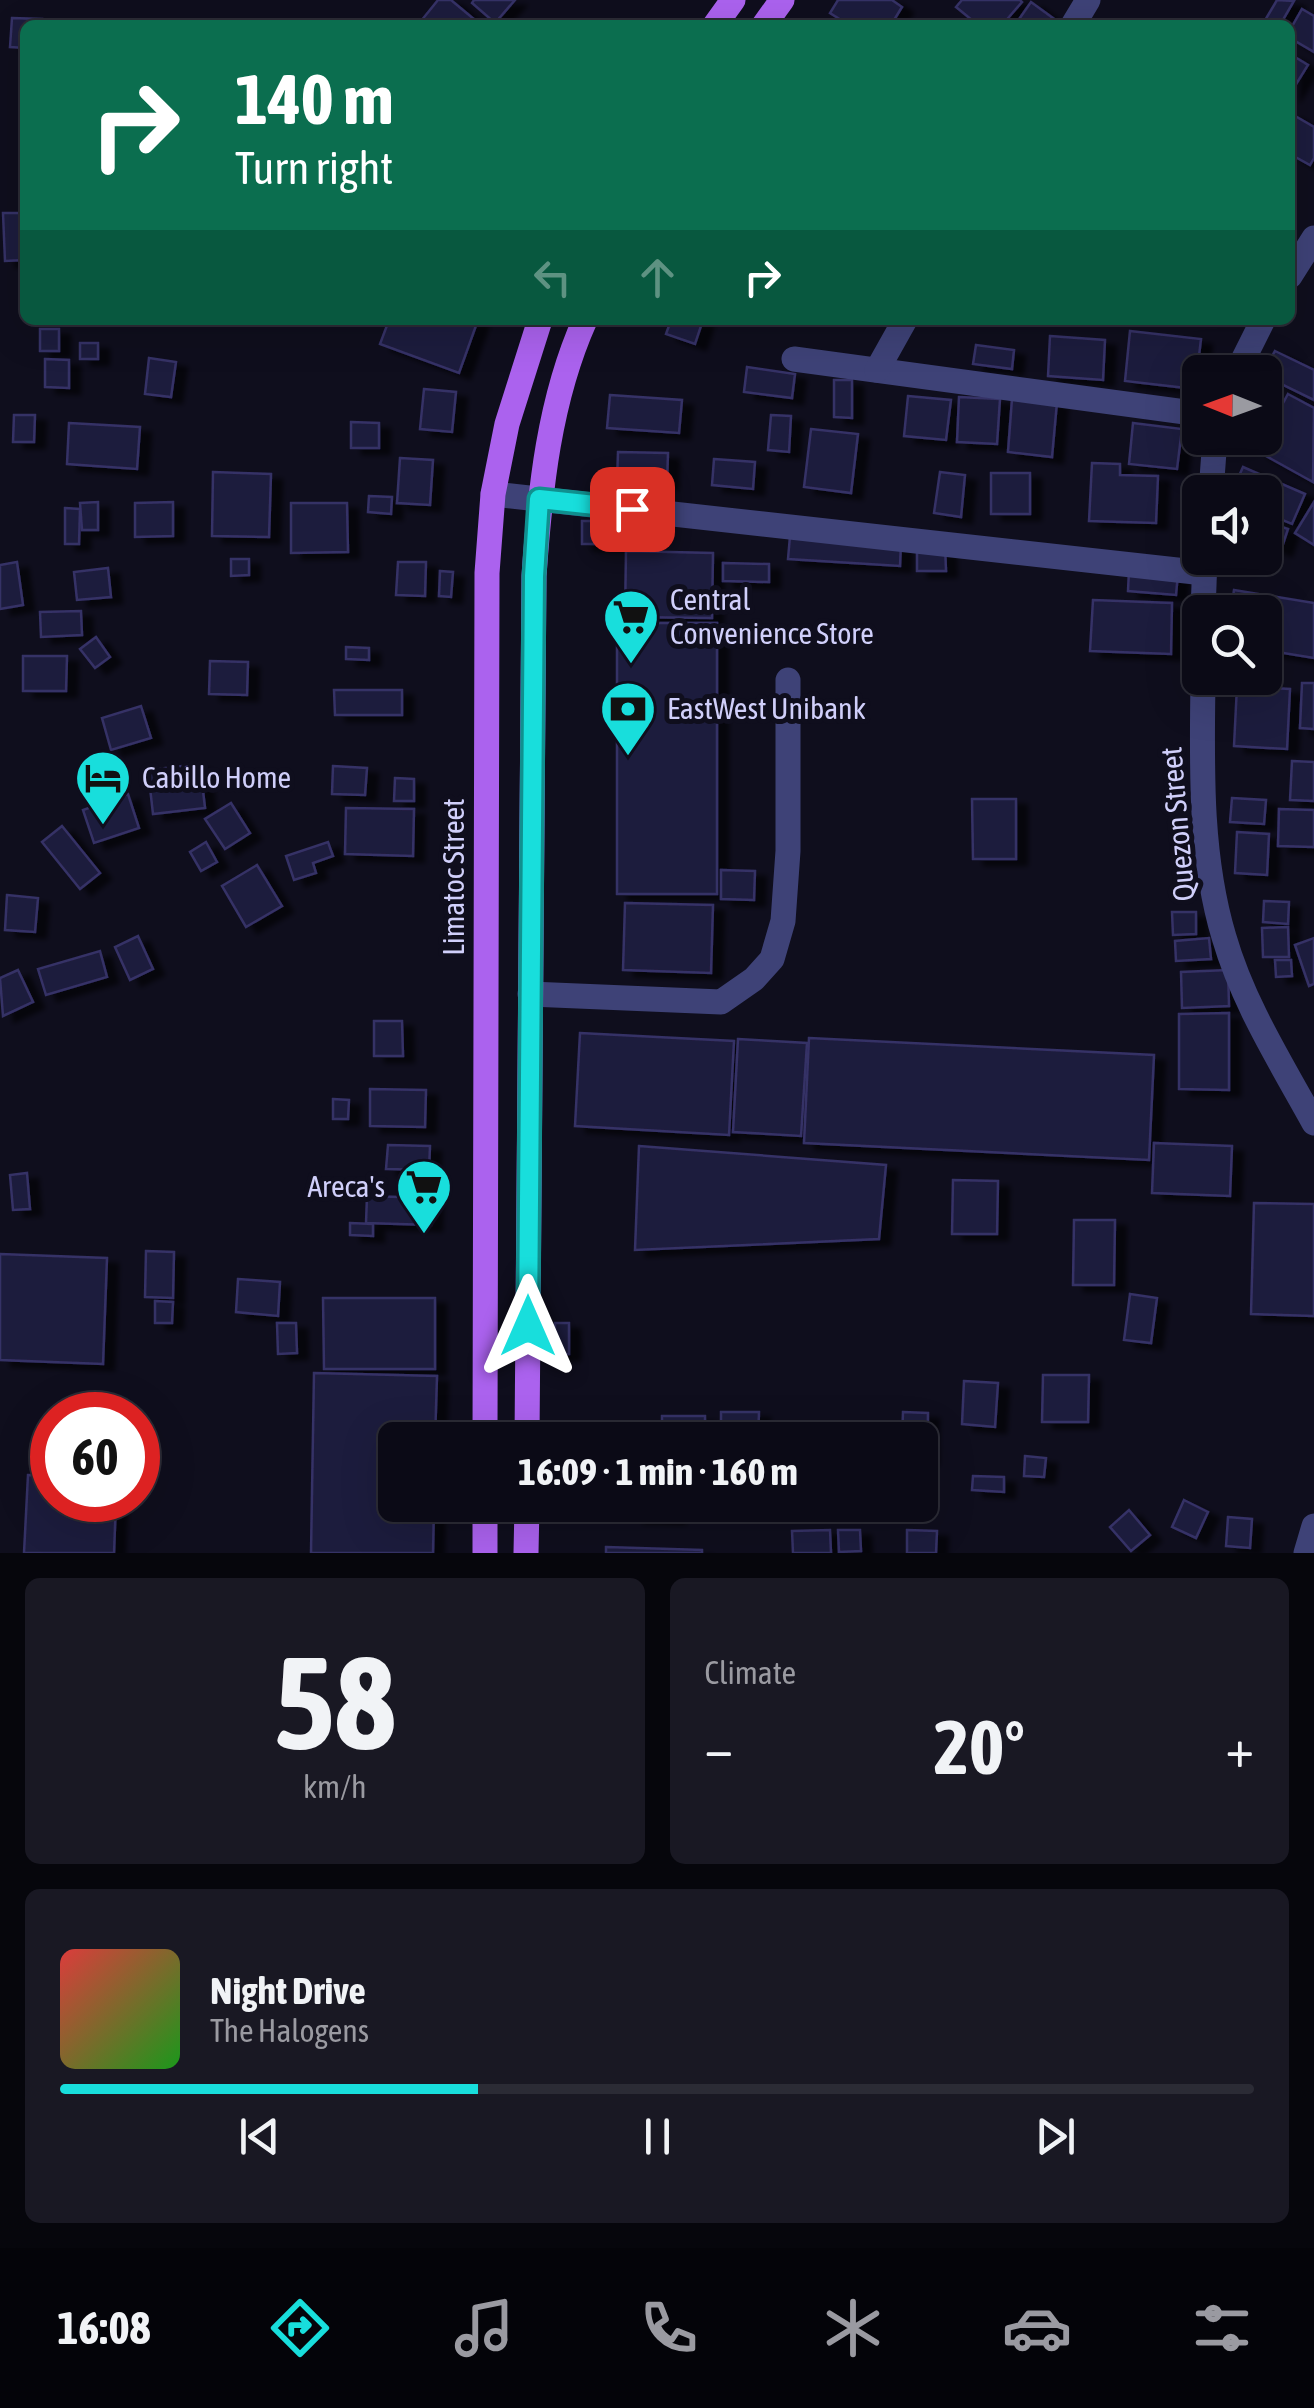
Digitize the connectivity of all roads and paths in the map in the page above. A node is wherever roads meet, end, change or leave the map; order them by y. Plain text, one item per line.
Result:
1 (1314, 238) edge
2 (1295, 268) edge
3 (538, 325) edge
4 (582, 325) edge
5 (903, 325) edge
6 (1260, 325) edge
7 (1246, 355) edge
8 (794, 359) dead end
9 (877, 370) junction
10 (1182, 412) edge
11 (493, 494) junction
12 (539, 499) junction
13 (1182, 563) edge
14 (788, 680) dead end
15 (1203, 695) edge
16 (530, 1004) junction
17 (486, 1013) junction
18 (1314, 1124) edge
19 (485, 1422) edge
20 (527, 1422) edge
21 (485, 1522) edge
22 (527, 1522) edge
23 (484, 1553) edge
24 (526, 1553) edge

1 - 2 street
3 - 11 main road, Limatoc Street
4 - 12 main road
5 - 9 street
6 - 7 street
8 - 9 street
9 - 10 street
11 - 12 street
11 - 17 main road, Limatoc Street
12 - 13 street
12 - 16 main road
14 - 16 street
15 - 18 street, Quezon Street
16 - 17 main road
16 - 20 main road
17 - 19 main road, Limatoc Street
21 - 23 main road
22 - 24 main road

